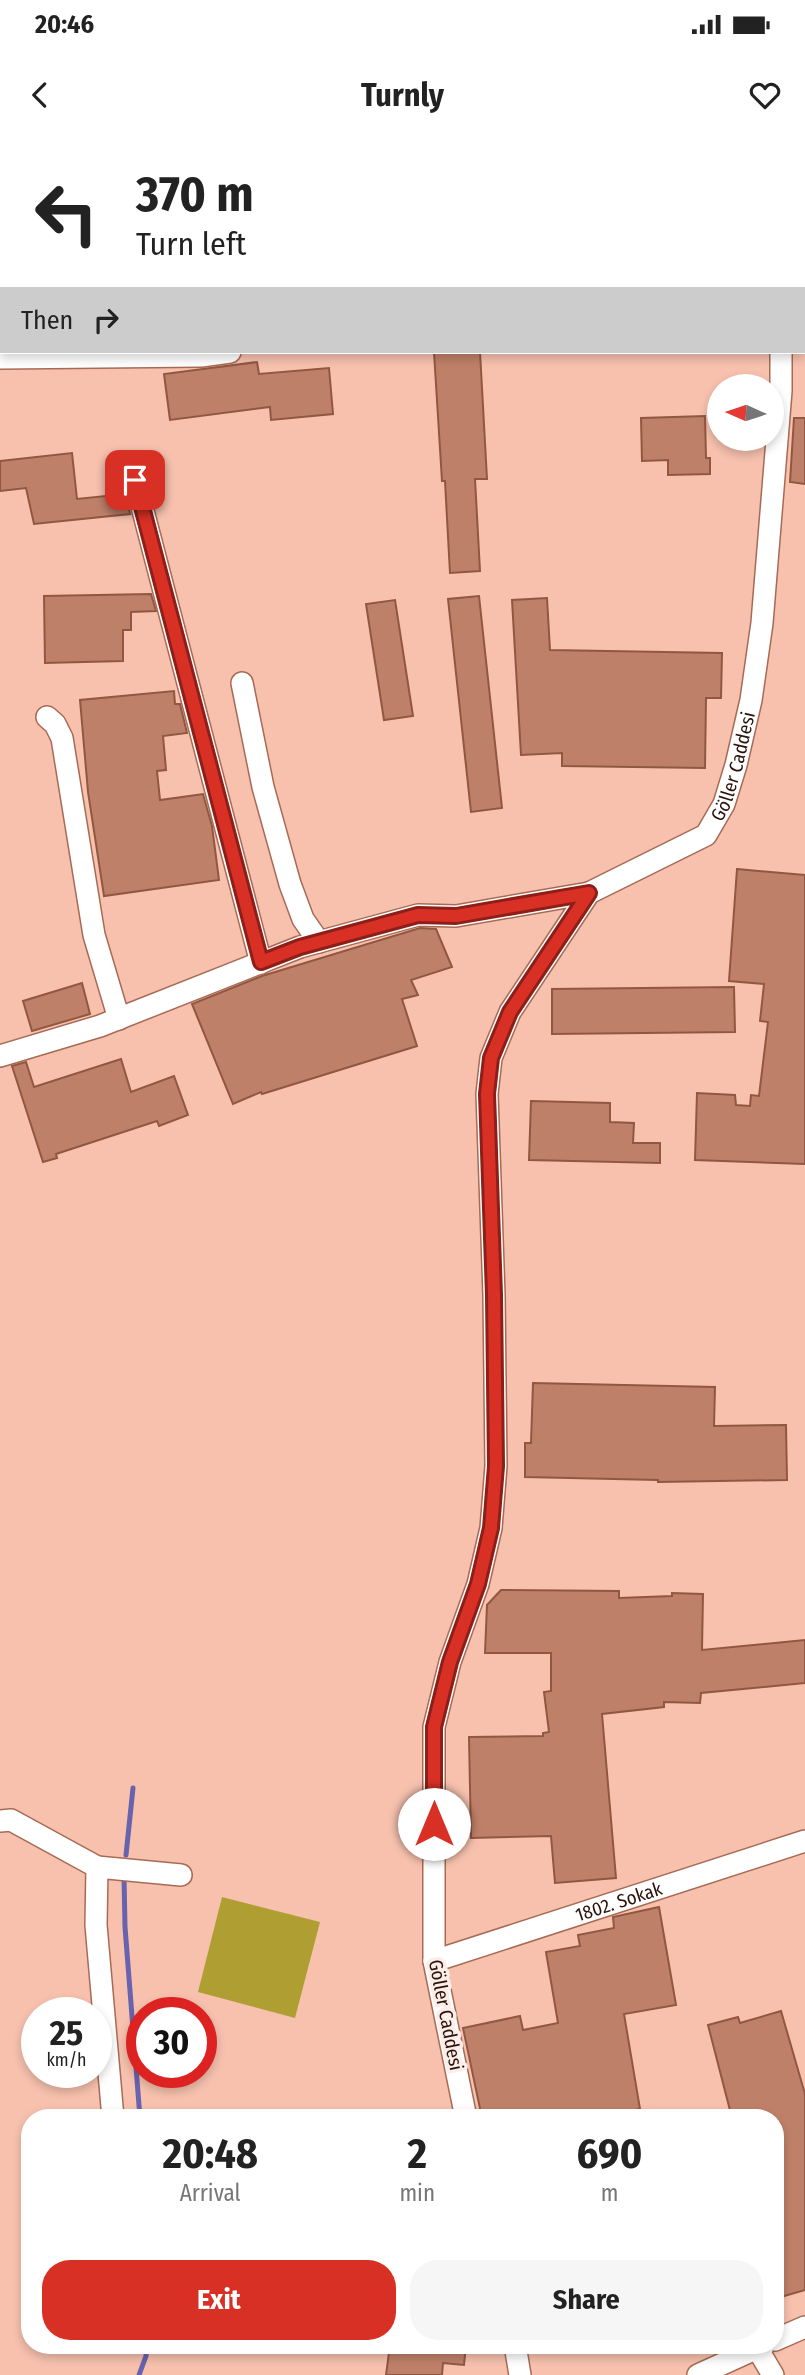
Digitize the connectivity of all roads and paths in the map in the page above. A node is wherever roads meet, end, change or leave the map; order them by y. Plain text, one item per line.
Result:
1 (216, 354) edge
2 (781, 354) edge
3 (0, 358) edge
4 (135, 480) dead end
5 (242, 683) dead end
6 (47, 717) dead end
7 (589, 893) junction
8 (319, 942) junction
9 (261, 962) junction
10 (119, 1018) junction
11 (0, 1056) edge
12 (0, 1821) edge
13 (805, 1841) edge
14 (97, 1867) junction
15 (181, 1875) dead end
16 (434, 1961) junction
17 (112, 2109) edge
18 (464, 2109) edge
19 (805, 2327) edge
20 (784, 2336) edge
21 (516, 2354) edge
22 (746, 2354) edge
23 (768, 2354) edge
24 (705, 2374) edge
25 (520, 2375) edge
26 (773, 2375) edge

1 - 3 street
2 - 7 street, Göller Caddesi
4 - 9 street
5 - 8 street
6 - 10 street
7 - 8 street
7 - 16 street, Göller Caddesi
8 - 9 street
9 - 10 street
10 - 11 street
12 - 14 street
13 - 16 street, 1802. Sokak
14 - 15 street
14 - 17 street
16 - 18 street, Göller Caddesi
19 - 20 street
21 - 25 street
22 - 24 street
23 - 26 street

